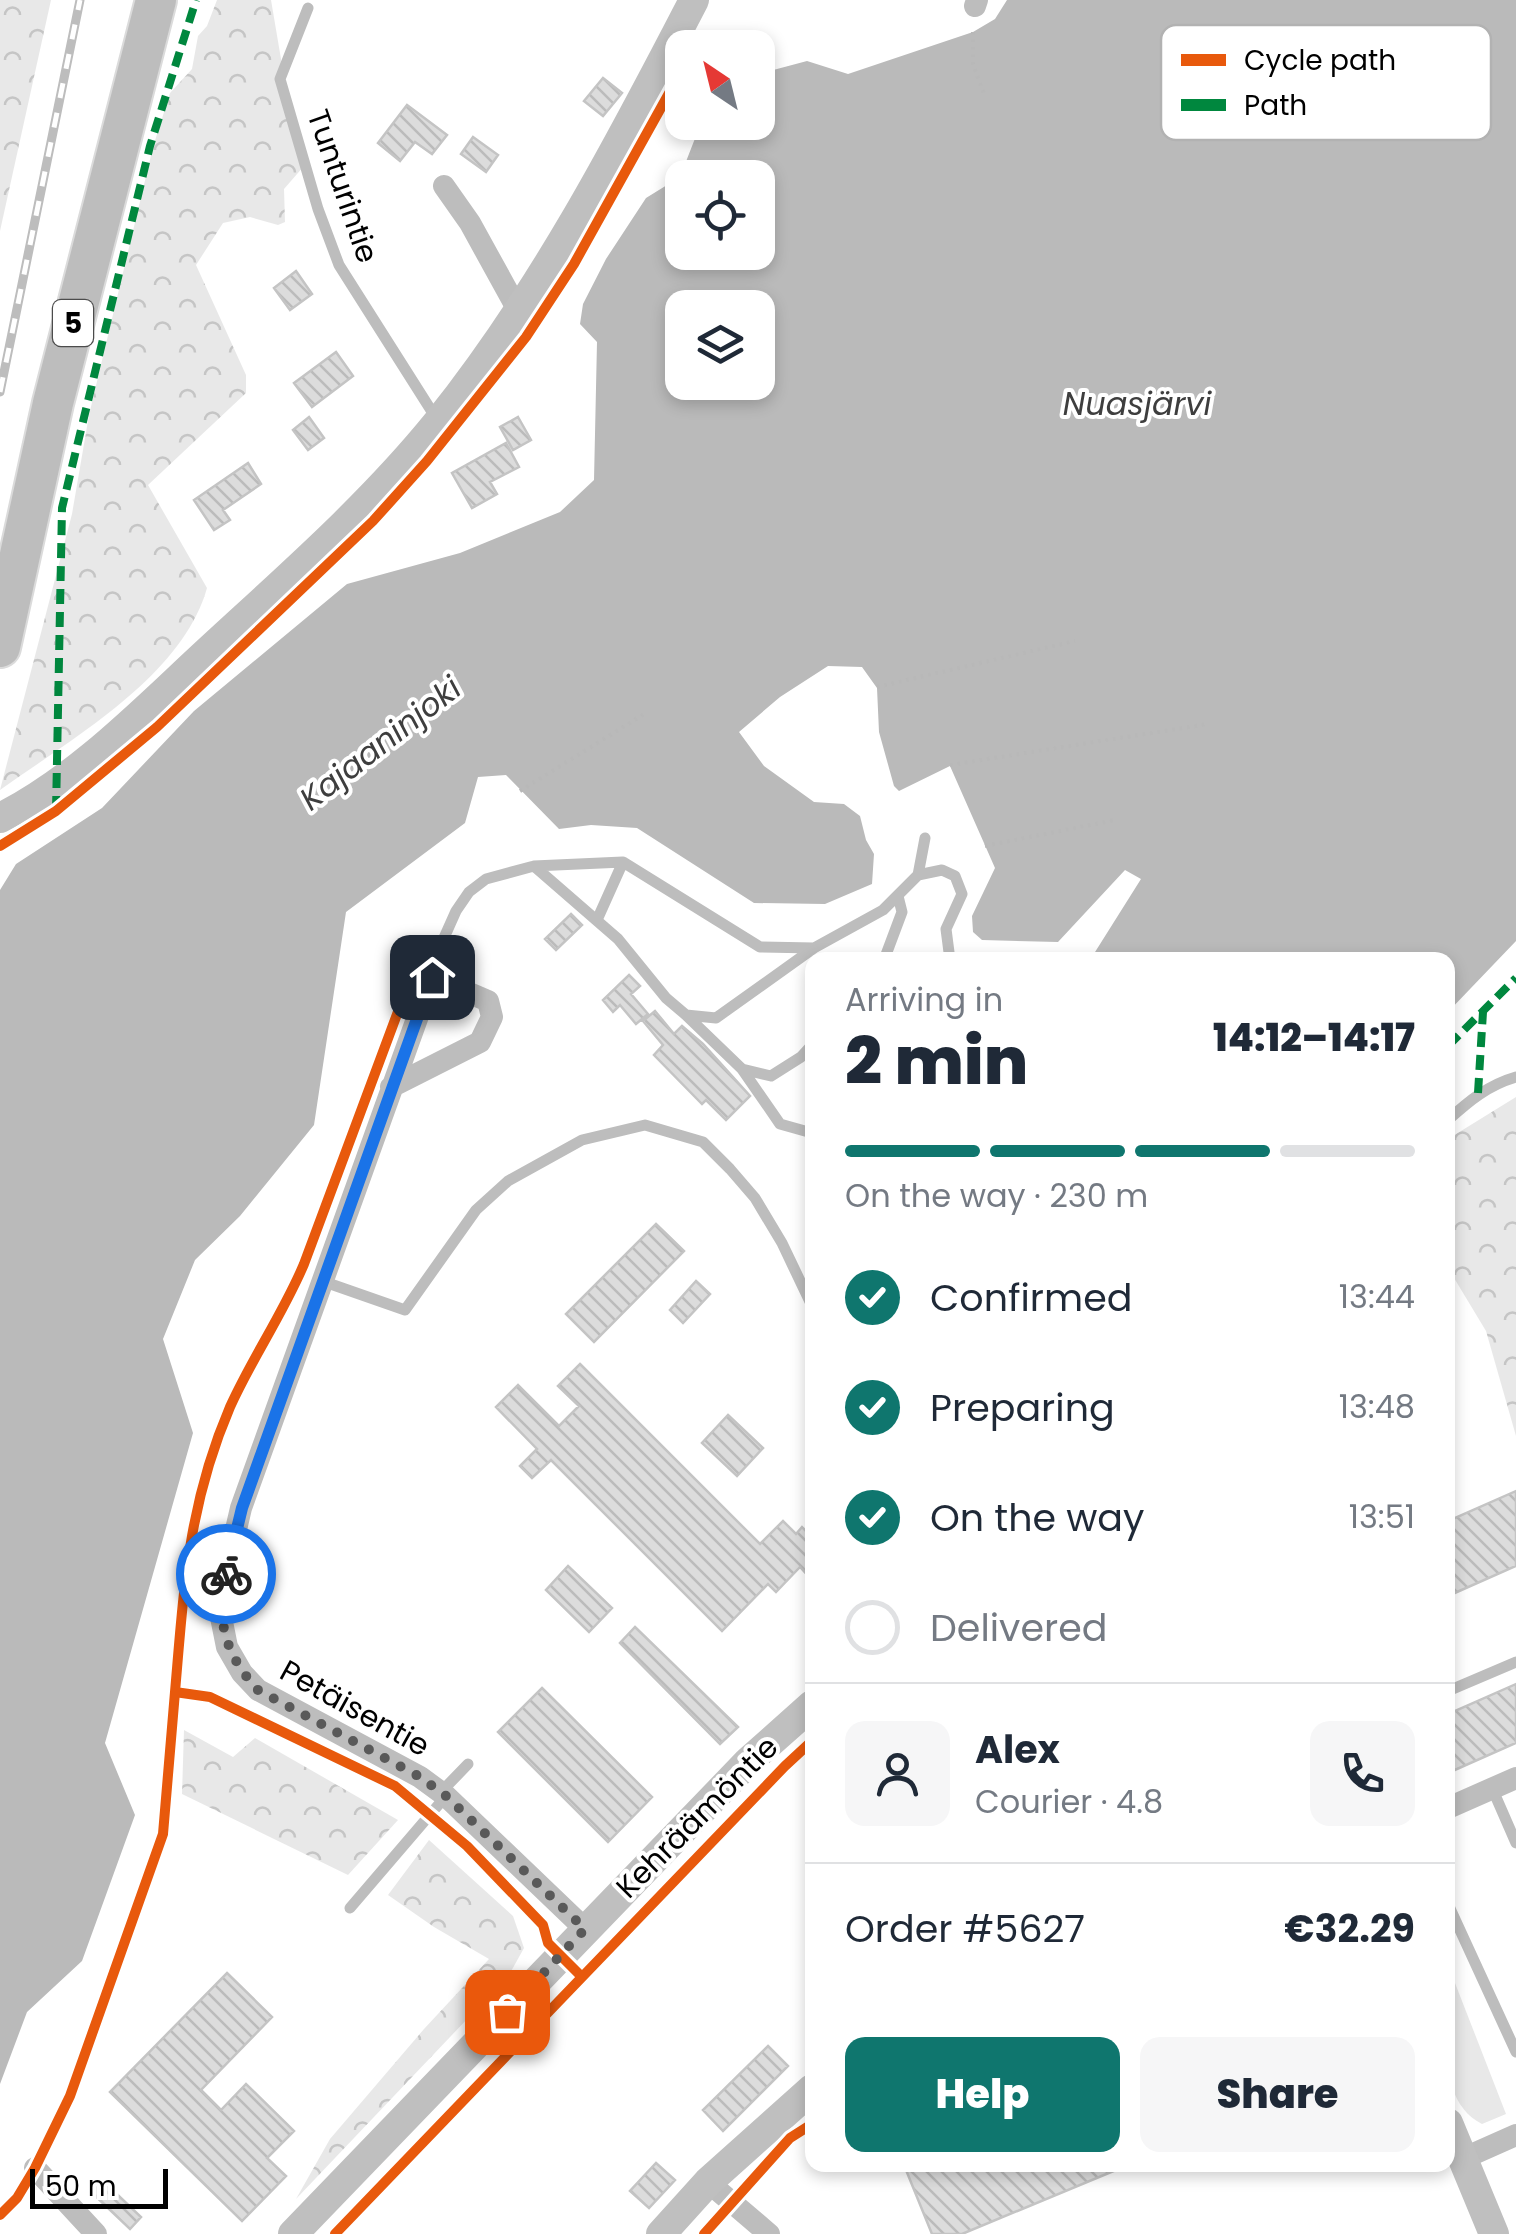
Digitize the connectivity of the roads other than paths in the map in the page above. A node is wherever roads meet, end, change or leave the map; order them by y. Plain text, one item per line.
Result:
1 (156, 0) edge
2 (694, 0) edge
3 (308, 8) dead end
4 (444, 186) dead end
5 (520, 312) junction
6 (438, 422) junction
7 (0, 648) edge
8 (0, 818) edge
9 (925, 838) dead end
10 (623, 862) junction
11 (534, 866) junction
12 (918, 876) junction
13 (898, 896) junction
14 (597, 920) junction
15 (814, 948) junction
16 (808, 952) edge
17 (887, 952) edge
18 (949, 952) edge
19 (805, 954) edge
20 (432, 977) junction
21 (686, 1016) junction
22 (805, 1053) edge
23 (742, 1068) junction
24 (1516, 1077) edge
25 (391, 1088) junction
26 (1455, 1114) edge
27 (805, 1131) edge
28 (322, 1281) junction
29 (805, 1291) edge
30 (1516, 1662) edge
31 (1455, 1688) edge
32 (805, 1711) edge
33 (468, 1764) dead end
34 (1516, 1778) edge
35 (1492, 1788) junction
36 (443, 1794) junction
37 (1455, 1805) edge
38 (1516, 1843) edge
39 (350, 1908) dead end
40 (1455, 1919) edge
41 (585, 1929) junction
42 (1516, 2052) edge
43 (805, 2095) edge
44 (1516, 2135) edge
45 (1455, 2142) edge
46 (1462, 2159) junction
47 (35, 2168) dead end
48 (708, 2182) junction
49 (96, 2234) edge
50 (293, 2234) edge
51 (661, 2234) edge
52 (768, 2234) edge
53 (1494, 2234) edge

1 - 7 highway, 5
2 - 5 street
3 - 6 lane, Tunturintie
4 - 5 street
5 - 6 street
6 - 8 street
9 - 12 lane
10 - 11 lane
10 - 14 lane
10 - 15 lane
11 - 14 lane
11 - 20 lane
12 - 13 lane
12 - 18 lane
13 - 15 lane
13 - 17 lane
14 - 21 lane
15 - 16 lane
19 - 21 lane
20 - 25 street, Petäisentie
20 - 25 street
21 - 23 lane
22 - 23 lane
23 - 27 lane
24 - 26 lane
25 - 28 street, Petäisentie
28 - 29 lane
28 - 36 street, Petäisentie
30 - 31 lane
32 - 41 street, Kehräämöntie
33 - 36 lane
34 - 35 street
35 - 37 street
35 - 38 lane
36 - 39 lane
36 - 41 street, Petäisentie
40 - 42 lane
41 - 50 street, Kehräämöntie
43 - 48 street
44 - 46 street
45 - 46 street
46 - 53 street
47 - 49 street
48 - 51 street
48 - 52 street

